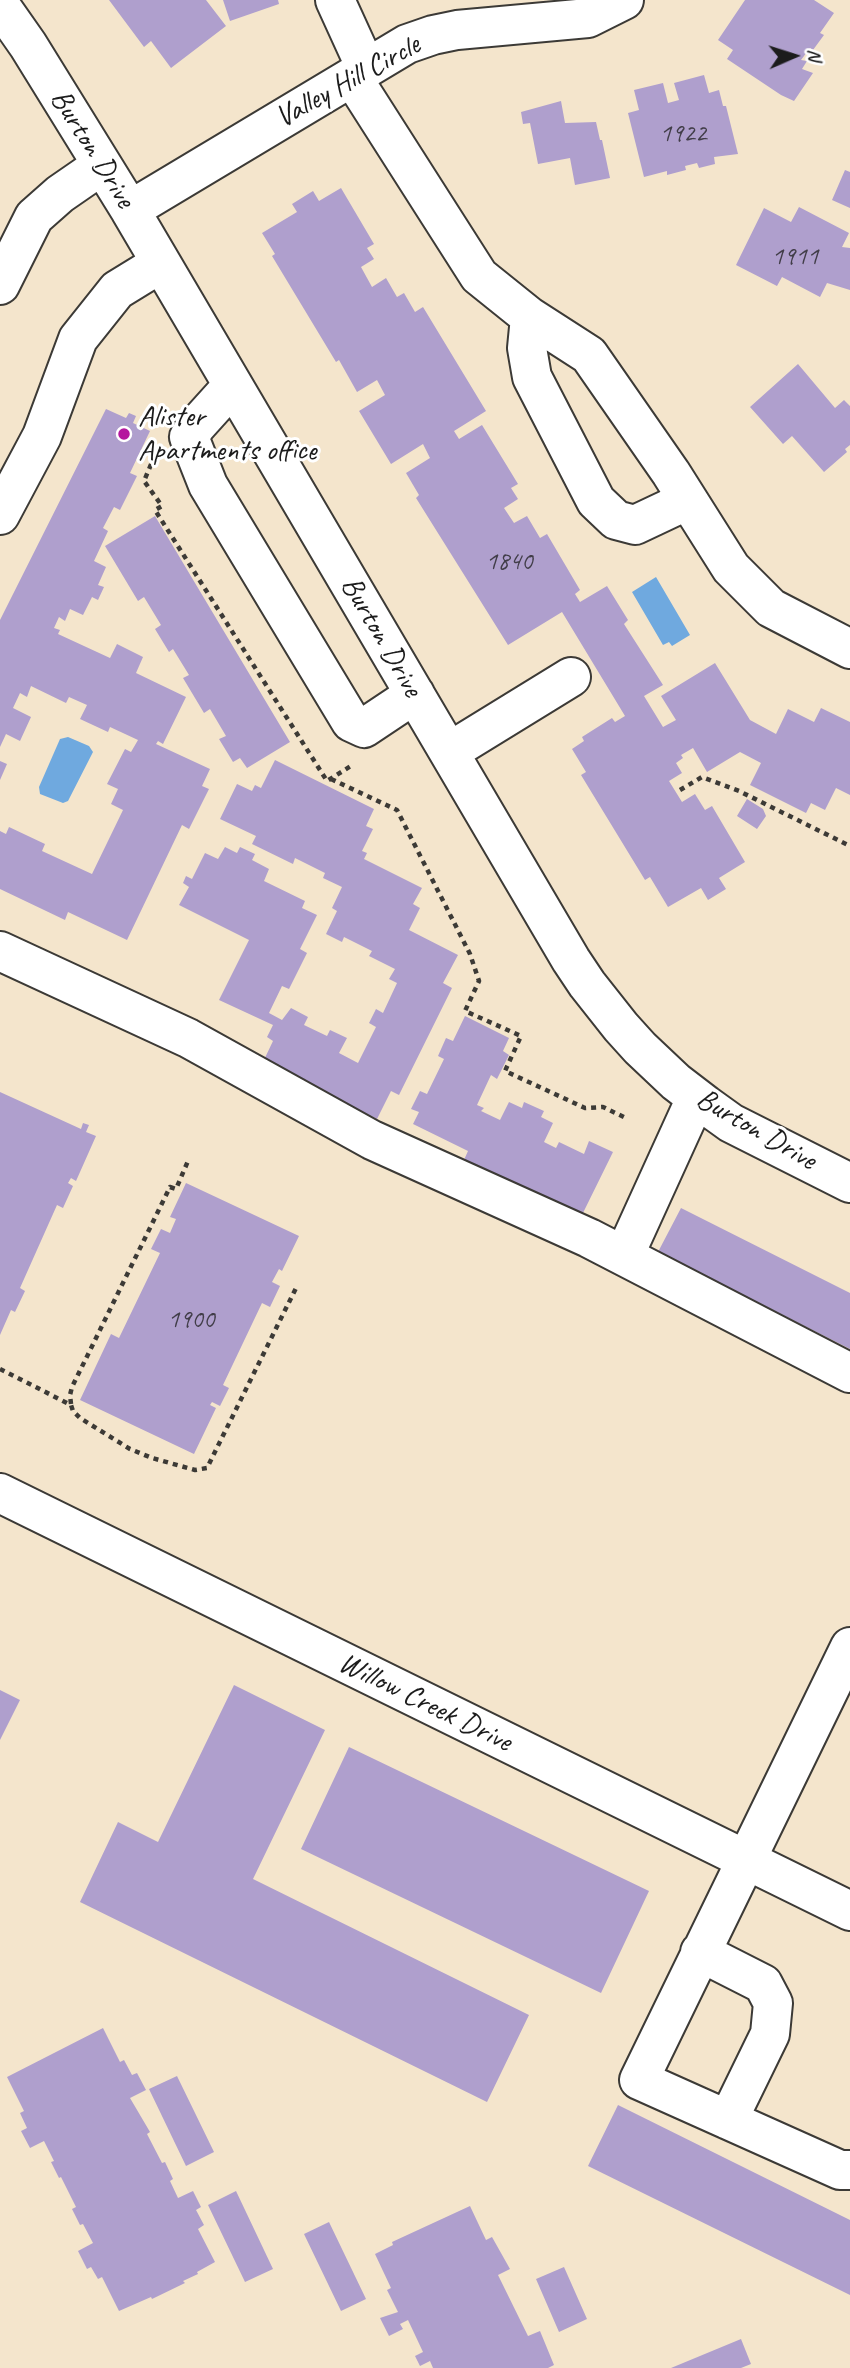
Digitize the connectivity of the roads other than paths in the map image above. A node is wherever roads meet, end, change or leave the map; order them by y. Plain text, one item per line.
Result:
1 (335, 0) edge
2 (624, 0) edge
3 (0, 5) edge
4 (359, 72) junction
5 (102, 165) junction
6 (130, 209) junction
7 (161, 263) junction
8 (0, 285) edge
9 (530, 317) junction
10 (233, 385) junction
11 (688, 500) junction
12 (0, 515) edge
13 (850, 649) edge
14 (571, 677) dead end
15 (415, 694) junction
16 (449, 752) junction
17 (0, 951) edge
18 (696, 1098) junction
19 (850, 1182) edge
20 (624, 1256) junction
21 (850, 1373) edge
22 (0, 1493) edge
23 (850, 1647) edge
24 (745, 1860) junction
25 (850, 1911) edge
26 (700, 1952) junction
27 (728, 2120) junction
28 (850, 2170) edge

1 - 4 street
2 - 4 street, Valley Hill Circle
3 - 5 street, Burton Drive
4 - 6 street, Valley Hill Circle
4 - 9 street
5 - 6 street, Burton Drive
5 - 8 street
6 - 7 street, Burton Drive
7 - 10 street, Burton Drive
7 - 12 street
9 - 11 street
9 - 11 street
10 - 15 street, Burton Drive
10 - 15 street
11 - 13 street
14 - 16 street
15 - 16 street, Burton Drive
16 - 18 street, Burton Drive
17 - 20 street
18 - 19 street, Burton Drive
18 - 20 street
20 - 21 street
22 - 24 street, Willow Creek Drive
23 - 24 street
24 - 25 street, Willow Creek Drive
24 - 26 street
26 - 27 street
26 - 27 street
27 - 28 street

